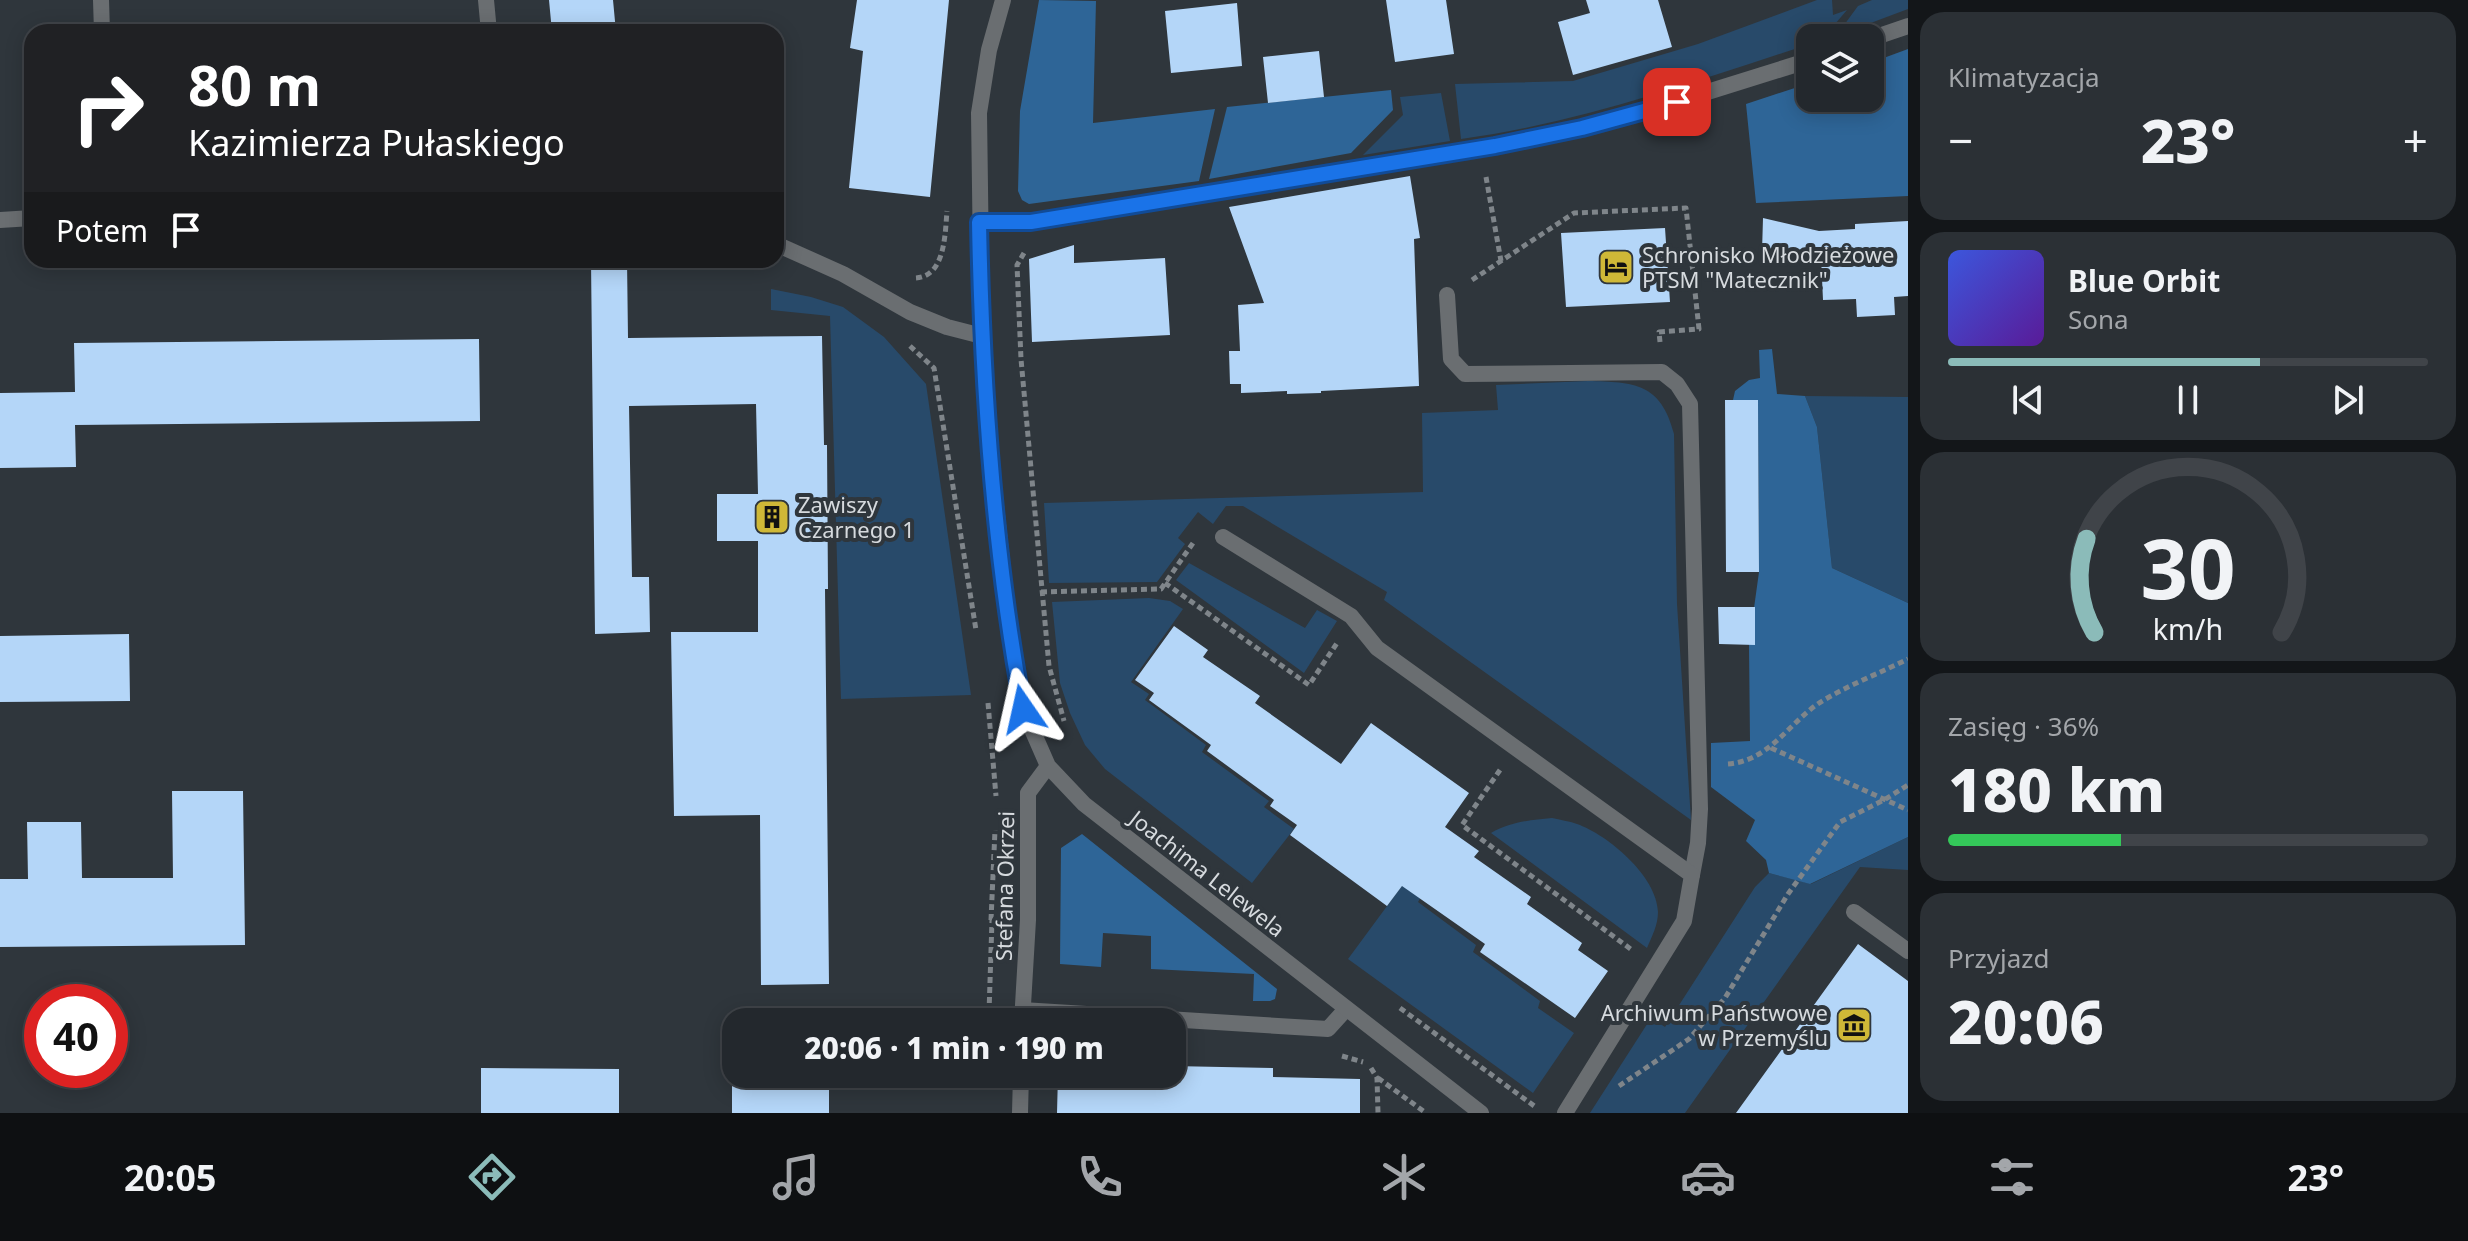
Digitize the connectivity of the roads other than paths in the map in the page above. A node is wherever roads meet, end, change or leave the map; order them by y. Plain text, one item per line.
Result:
1 (101, 0) edge
2 (486, 0) edge
3 (1003, 0) edge
4 (102, 24) edge
5 (488, 24) edge
6 (1908, 26) edge
7 (1884, 34) edge
8 (1796, 64) edge
9 (24, 218) edge
10 (0, 220) edge
11 (979, 222) junction
12 (784, 248) edge
13 (1447, 295) road end
14 (982, 336) junction
15 (1223, 537) road end
16 (1048, 766) junction
17 (1692, 875) junction
18 (1854, 912) dead end
19 (1908, 951) edge
20 (1022, 1008) edge
21 (1346, 1009) junction
22 (1186, 1023) edge
23 (1021, 1088) edge
24 (1020, 1113) edge
25 (1481, 1113) edge
26 (1565, 1113) edge

1 - 4 street
2 - 5 street
3 - 11 street
6 - 7 street
8 - 11 street
9 - 10 street
11 - 14 street
12 - 14 street
13 - 17 street
14 - 16 street
15 - 17 street
16 - 20 street, Stefana Okrzei
16 - 21 street, Joachima Lelewela
17 - 26 street
18 - 19 street
21 - 22 street
21 - 25 street, Joachima Lelewela
23 - 24 street

